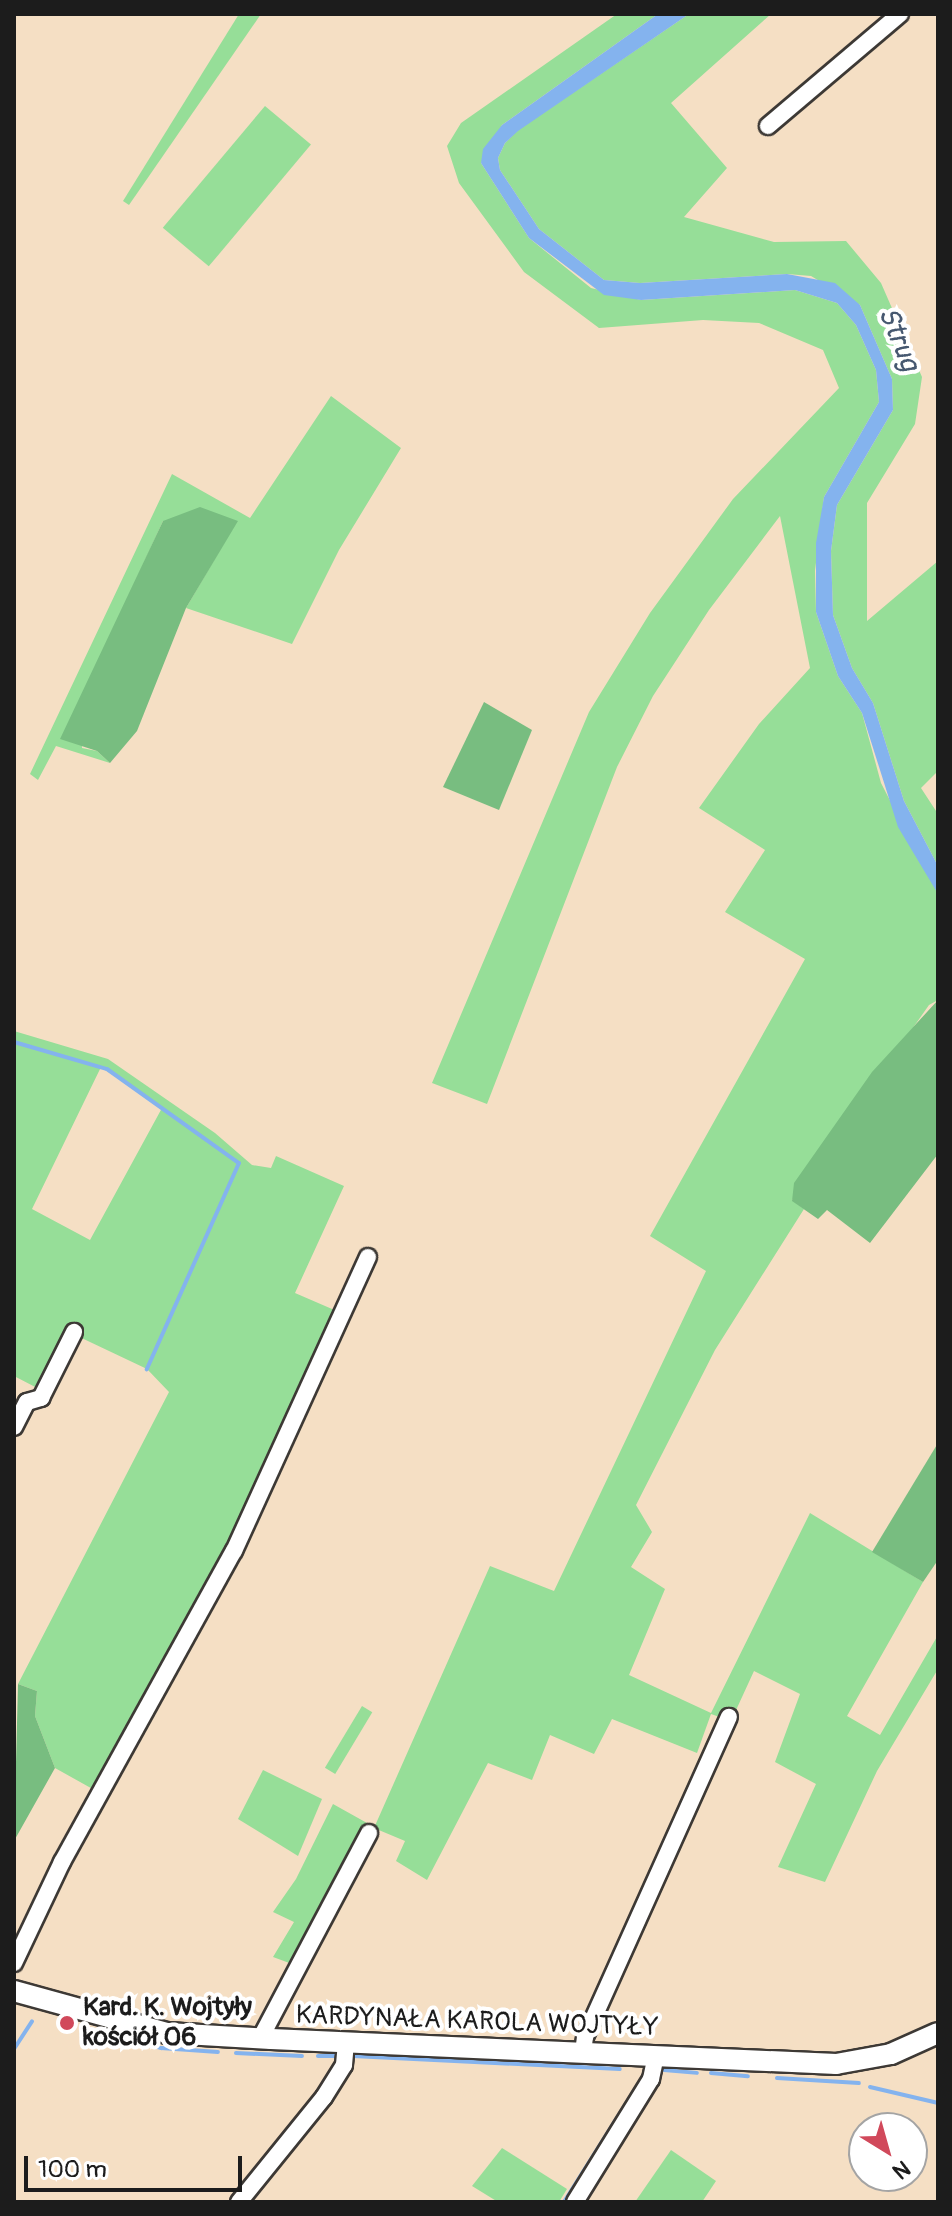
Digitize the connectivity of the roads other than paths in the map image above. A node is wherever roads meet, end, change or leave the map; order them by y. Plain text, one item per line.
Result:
1 (900, 14) edge
2 (768, 126) dead end
3 (368, 1257) dead end
4 (74, 1332) dead end
5 (14, 1427) edge
6 (729, 1717) dead end
7 (369, 1833) dead end
8 (14, 1963) edge
9 (14, 1991) edge
10 (938, 2033) edge
11 (260, 2039) junction
12 (346, 2043) junction
13 (583, 2053) junction
14 (656, 2056) junction
15 (239, 2202) edge
16 (575, 2202) edge

1 - 2 street
3 - 8 street
4 - 5 street
6 - 13 street
7 - 11 street
9 - 11 street, KARDYNAŁA KAROLA WOJTYŁY
10 - 14 street, KARDYNAŁA KAROLA WOJTYŁY
11 - 12 street, KARDYNAŁA KAROLA WOJTYŁY
12 - 13 street, KARDYNAŁA KAROLA WOJTYŁY
12 - 15 street
13 - 14 street, KARDYNAŁA KAROLA WOJTYŁY
14 - 16 street

